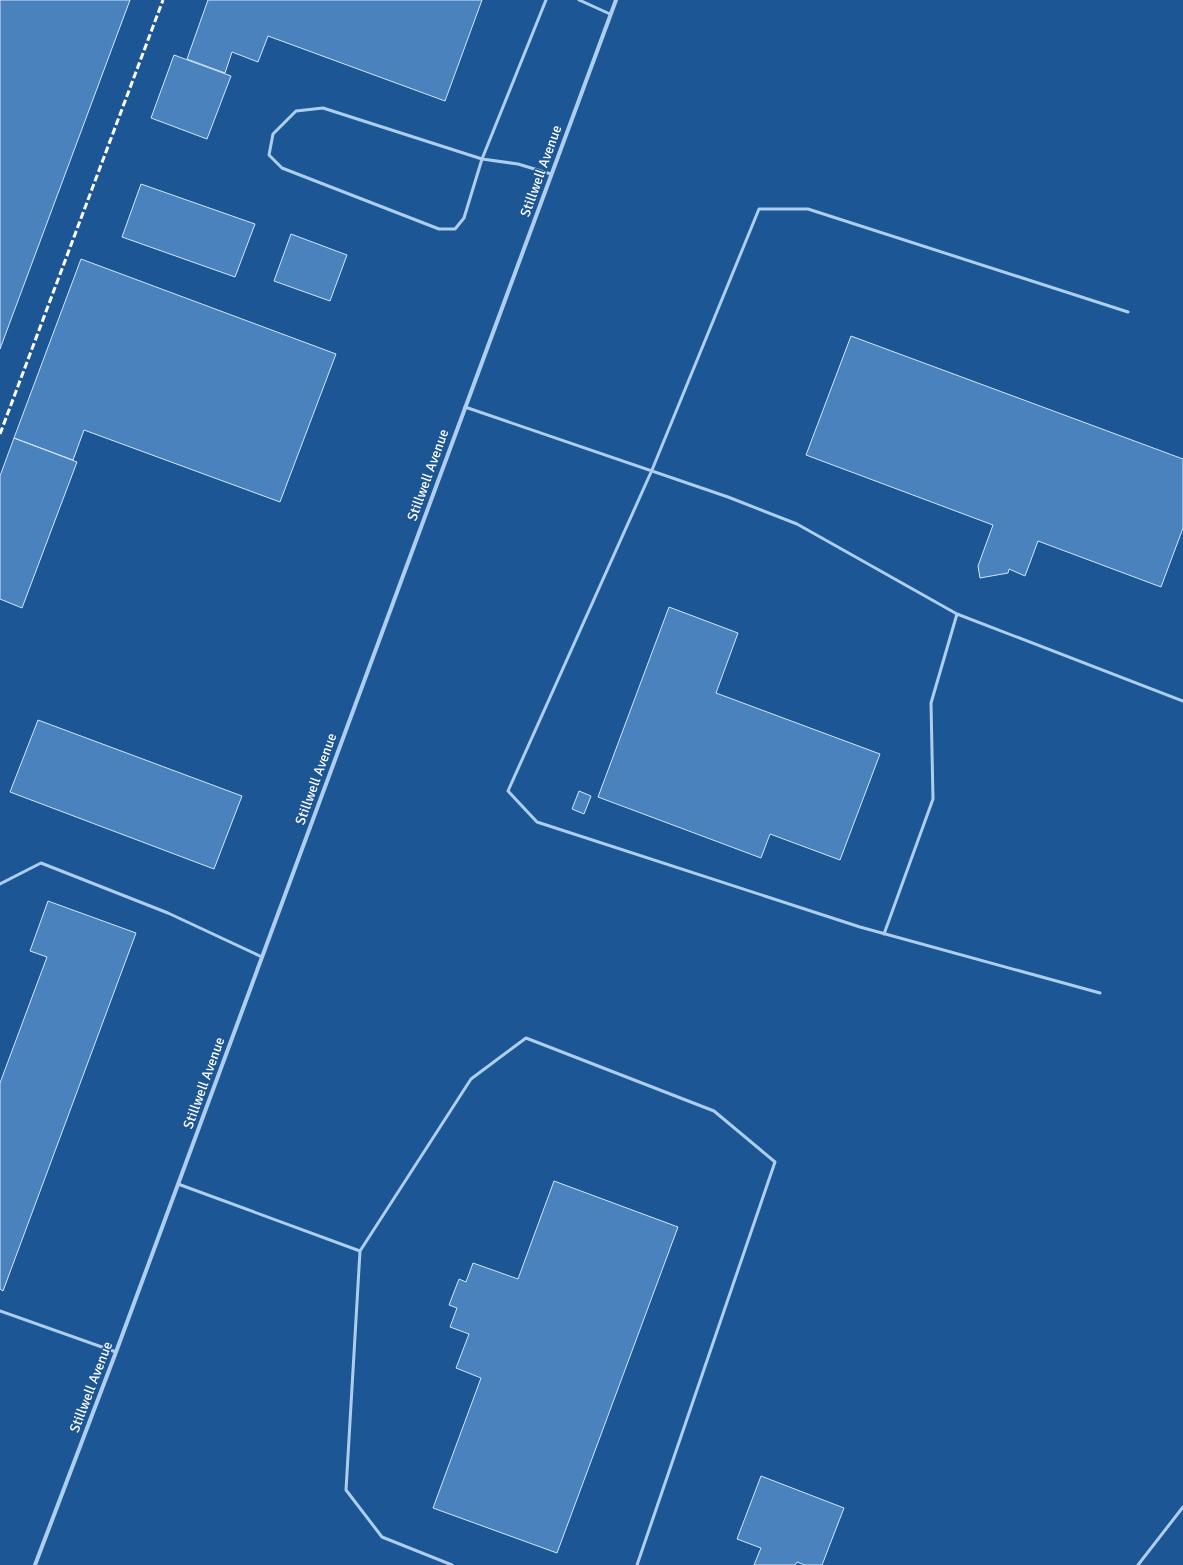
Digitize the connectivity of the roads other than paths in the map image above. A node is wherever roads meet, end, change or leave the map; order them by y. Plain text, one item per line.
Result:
1 (546, 0) edge
2 (579, 0) edge
3 (616, 0) edge
4 (610, 14) junction
5 (482, 159) junction
6 (551, 174) junction
7 (1128, 312) dead end
8 (465, 407) junction
9 (652, 470) junction
10 (957, 614) junction
11 (1183, 701) edge
12 (0, 884) edge
13 (884, 934) junction
14 (262, 957) junction
15 (1100, 994) dead end
16 (178, 1184) junction
17 (360, 1251) junction
18 (0, 1311) edge
19 (116, 1352) junction
20 (1183, 1507) edge
21 (35, 1565) edge
22 (452, 1565) edge
23 (637, 1565) edge
24 (1138, 1565) edge

1 - 5 lane
2 - 4 lane
3 - 4 street, Stillwell Avenue
4 - 6 street, Stillwell Avenue
5 - 5 lane
5 - 6 lane
6 - 8 street, Stillwell Avenue
7 - 9 lane
8 - 9 lane
8 - 14 street, Stillwell Avenue
9 - 10 lane
9 - 13 lane
10 - 11 lane
10 - 13 lane
12 - 14 lane
13 - 15 lane
14 - 16 street, Stillwell Avenue
16 - 17 lane
16 - 19 street, Stillwell Avenue
17 - 22 lane
17 - 23 lane
18 - 19 lane
19 - 21 street, Stillwell Avenue
20 - 24 lane

